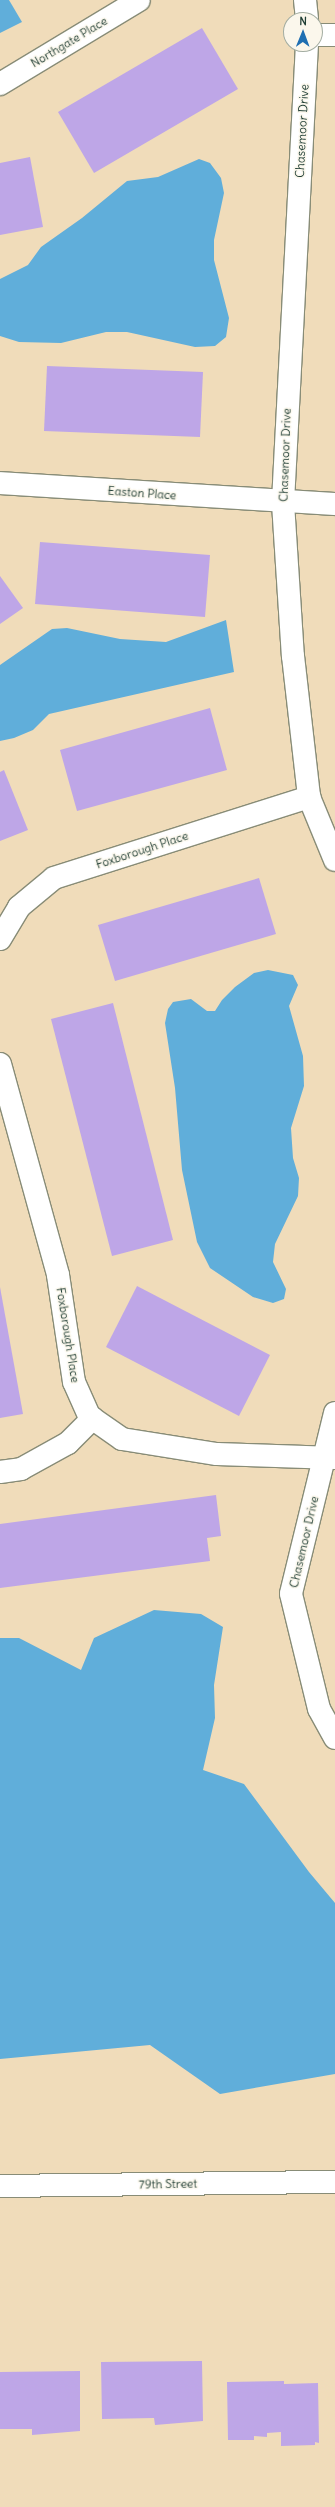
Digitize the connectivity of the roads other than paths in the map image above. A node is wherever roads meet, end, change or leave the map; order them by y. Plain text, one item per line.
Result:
1 (139, 0) edge
2 (305, 0) edge
3 (306, 12) edge
4 (323, 35) edge
5 (335, 35) edge
6 (307, 52) edge
7 (0, 84) edge
8 (0, 483) edge
9 (283, 503) junction
10 (335, 504) edge
11 (310, 797) junction
12 (335, 860) edge
13 (0, 939) edge
14 (0, 1064) edge
15 (335, 1413) edge
16 (93, 1418) junction
17 (329, 1458) edge
18 (0, 1472) edge
19 (335, 1738) edge
20 (335, 2182) edge
21 (0, 2186) edge

1 - 7 street, Northgate Place
2 - 3 street
4 - 5 street
6 - 9 street, Chasemoor Drive
8 - 9 street, Easton Place
9 - 10 street, Easton Place
9 - 11 street, Chasemoor Drive
11 - 12 street, Chasemoor Drive
11 - 13 street, Foxborough Place
14 - 16 street, Foxborough Place
15 - 17 street, Chasemoor Drive
16 - 17 street, Foxborough Place
16 - 18 street
17 - 19 street, Chasemoor Drive
20 - 21 street, 79th Street

